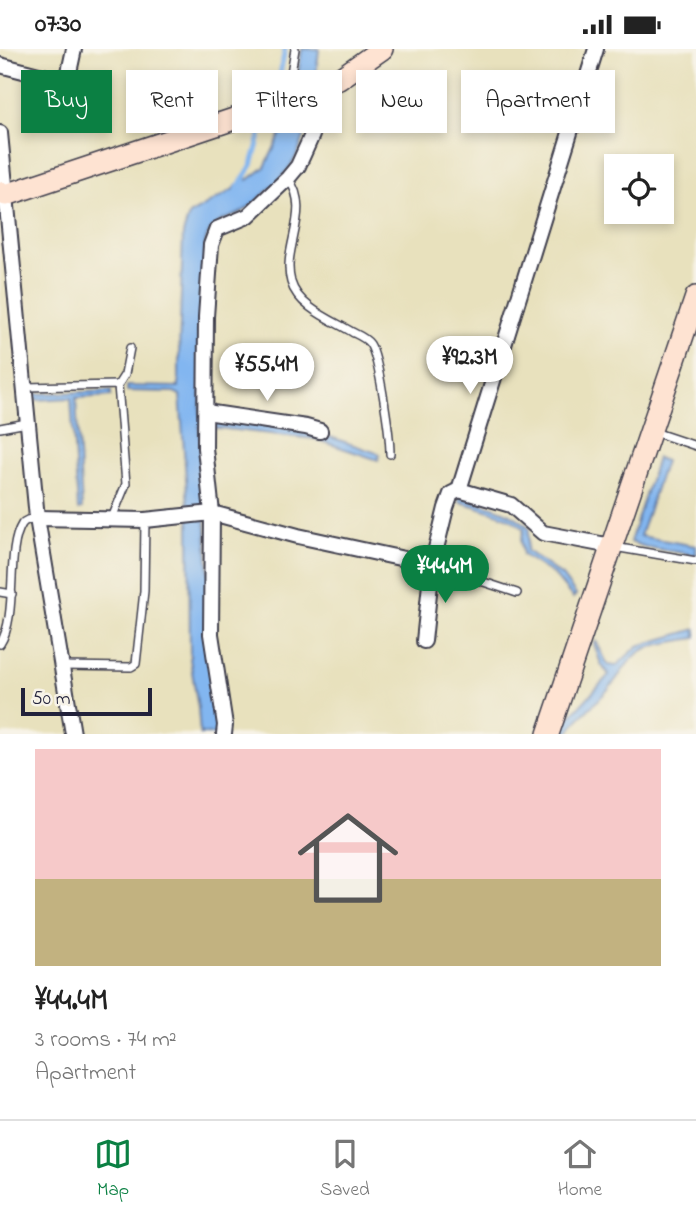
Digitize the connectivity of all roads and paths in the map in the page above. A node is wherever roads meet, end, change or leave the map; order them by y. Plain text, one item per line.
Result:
1 (74, 49) edge
2 (295, 49) edge
3 (382, 49) edge
4 (596, 49) edge
5 (0, 65) edge
6 (292, 70) edge
7 (342, 76) edge
8 (232, 119) edge
9 (0, 133) edge
10 (312, 133) edge
11 (288, 178) junction
12 (3, 193) edge
13 (696, 297) edge
14 (131, 348) dead end
15 (118, 384) junction
16 (24, 387) junction
17 (206, 412) junction
18 (27, 423) junction
19 (0, 428) edge
20 (320, 431) dead end
21 (650, 431) junction
22 (696, 446) edge
23 (390, 454) dead end
24 (459, 489) junction
25 (212, 513) junction
26 (37, 518) junction
27 (112, 519) junction
28 (145, 520) junction
29 (611, 546) junction
30 (696, 561) edge
31 (432, 565) junction
32 (0, 592) edge
33 (517, 593) dead end
34 (12, 594) junction
35 (425, 641) dead end
36 (0, 644) edge
37 (62, 666) junction
38 (72, 734) edge
39 (224, 734) edge
40 (548, 734) edge

1 - 5 street
2 - 6 lane
3 - 7 street
4 - 24 street
8 - 12 street
9 - 12 street
10 - 11 street
11 - 17 street
11 - 23 lane
12 - 16 street
13 - 21 street
14 - 15 lane
15 - 16 lane
15 - 27 lane
16 - 18 street
17 - 20 street
17 - 25 street
18 - 19 lane
18 - 26 street
21 - 22 lane
21 - 29 street
24 - 29 street
24 - 31 street
25 - 28 street
25 - 31 street
25 - 39 street
26 - 27 street
26 - 34 lane
26 - 37 street
27 - 28 street
28 - 37 lane
29 - 30 lane
29 - 40 street
31 - 33 lane
31 - 35 street
32 - 34 lane
34 - 36 lane
37 - 38 street

